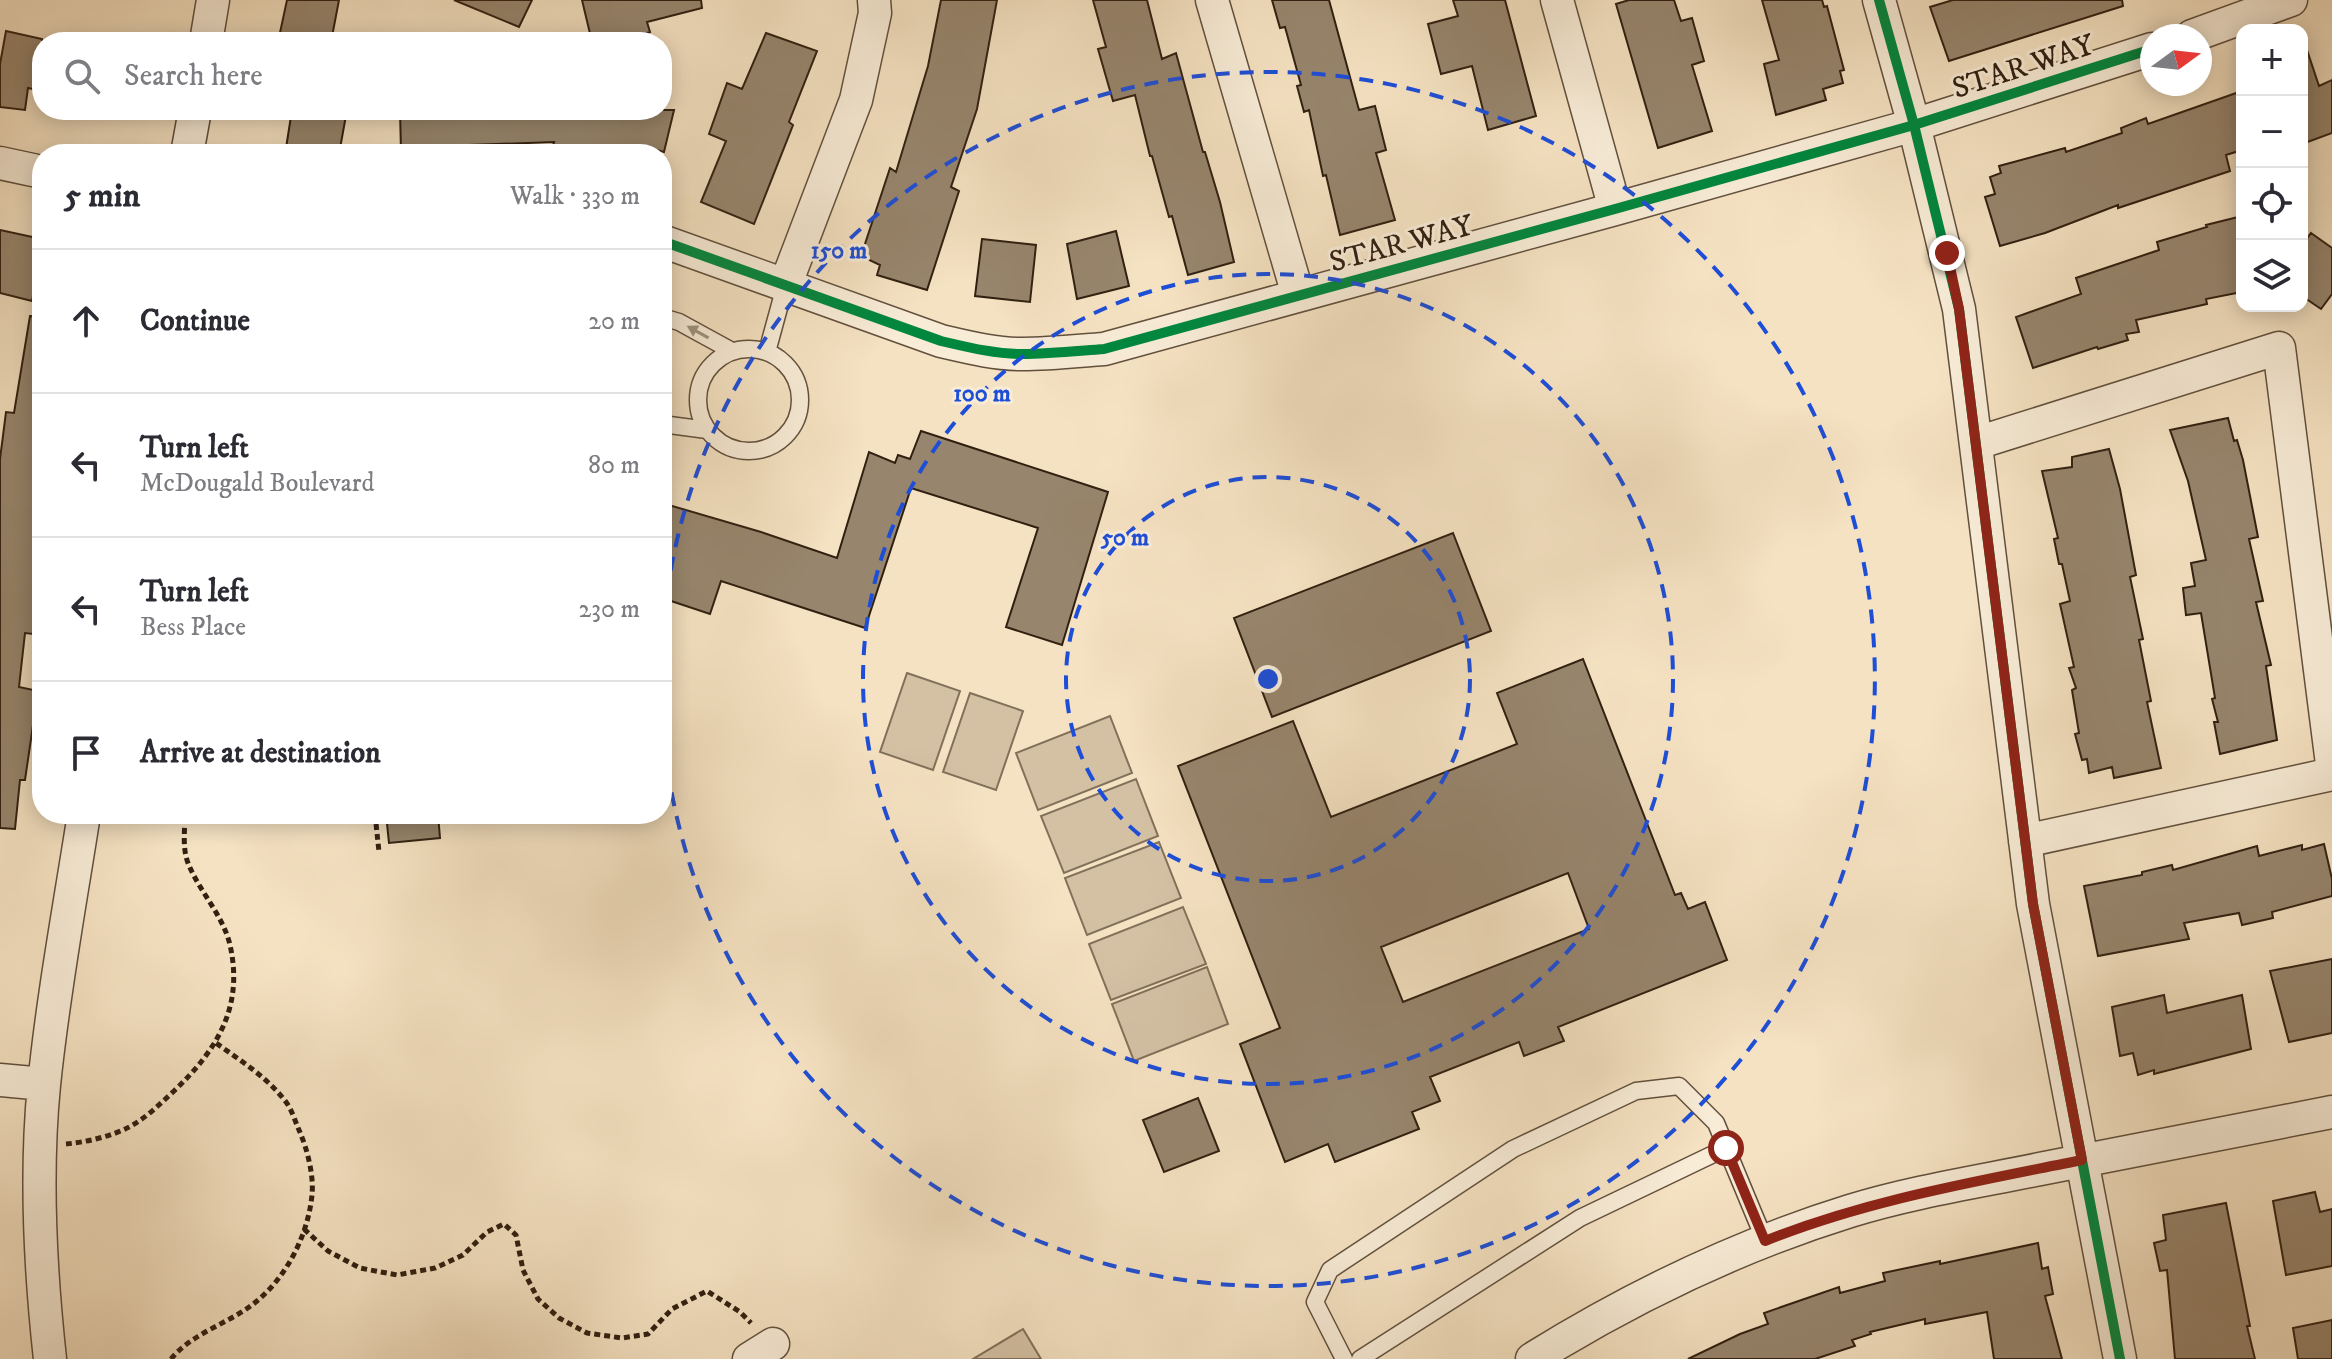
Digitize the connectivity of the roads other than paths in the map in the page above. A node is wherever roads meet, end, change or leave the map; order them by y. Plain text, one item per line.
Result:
1 (213, 0) edge
2 (874, 0) edge
3 (1212, 0) edge
4 (1557, 0) edge
5 (1879, 0) edge
6 (2291, 0) edge
7 (2212, 29) edge
8 (208, 32) edge
9 (2140, 53) edge
10 (193, 120) edge
11 (1914, 125) junction
12 (189, 144) edge
13 (0, 163) edge
14 (32, 170) edge
15 (1615, 209) junction
16 (672, 245) edge
17 (785, 286) junction
18 (1298, 295) junction
19 (672, 320) edge
20 (732, 351) junction
21 (767, 352) junction
22 (672, 425) edge
23 (707, 430) junction
24 (1977, 443) junction
25 (2332, 764) edge
26 (2332, 774) edge
27 (83, 824) edge
28 (2025, 841) junction
29 (0, 1080) edge
30 (44, 1084) junction
31 (2332, 1112) edge
32 (1726, 1148) junction
33 (2082, 1160) junction
34 (1765, 1241) junction
35 (50, 1359) edge
36 (1344, 1359) edge
37 (1360, 1359) edge
38 (1532, 1359) edge
39 (2120, 1359) edge

1 - 8 street
2 - 17 street
3 - 18 street
4 - 15 street
5 - 11 street
6 - 7 street
9 - 11 street, STAR WAY
10 - 12 street
11 - 15 street, STAR WAY
11 - 24 street
13 - 14 street
15 - 18 street, STAR WAY
16 - 17 street, STAR WAY
17 - 18 street, STAR WAY
17 - 21 lane
20 -> 19 lane
20 - 21 lane
20 - 23 lane
21 - 23 lane
22 - 23 lane
24 - 25 street
24 - 28 street
26 - 28 street
27 - 30 street
28 - 33 street
29 - 30 street
30 - 35 street
31 - 33 street
32 - 34 lane
32 - 36 lane
32 - 37 lane
33 - 34 street
33 - 39 street
34 - 38 street

